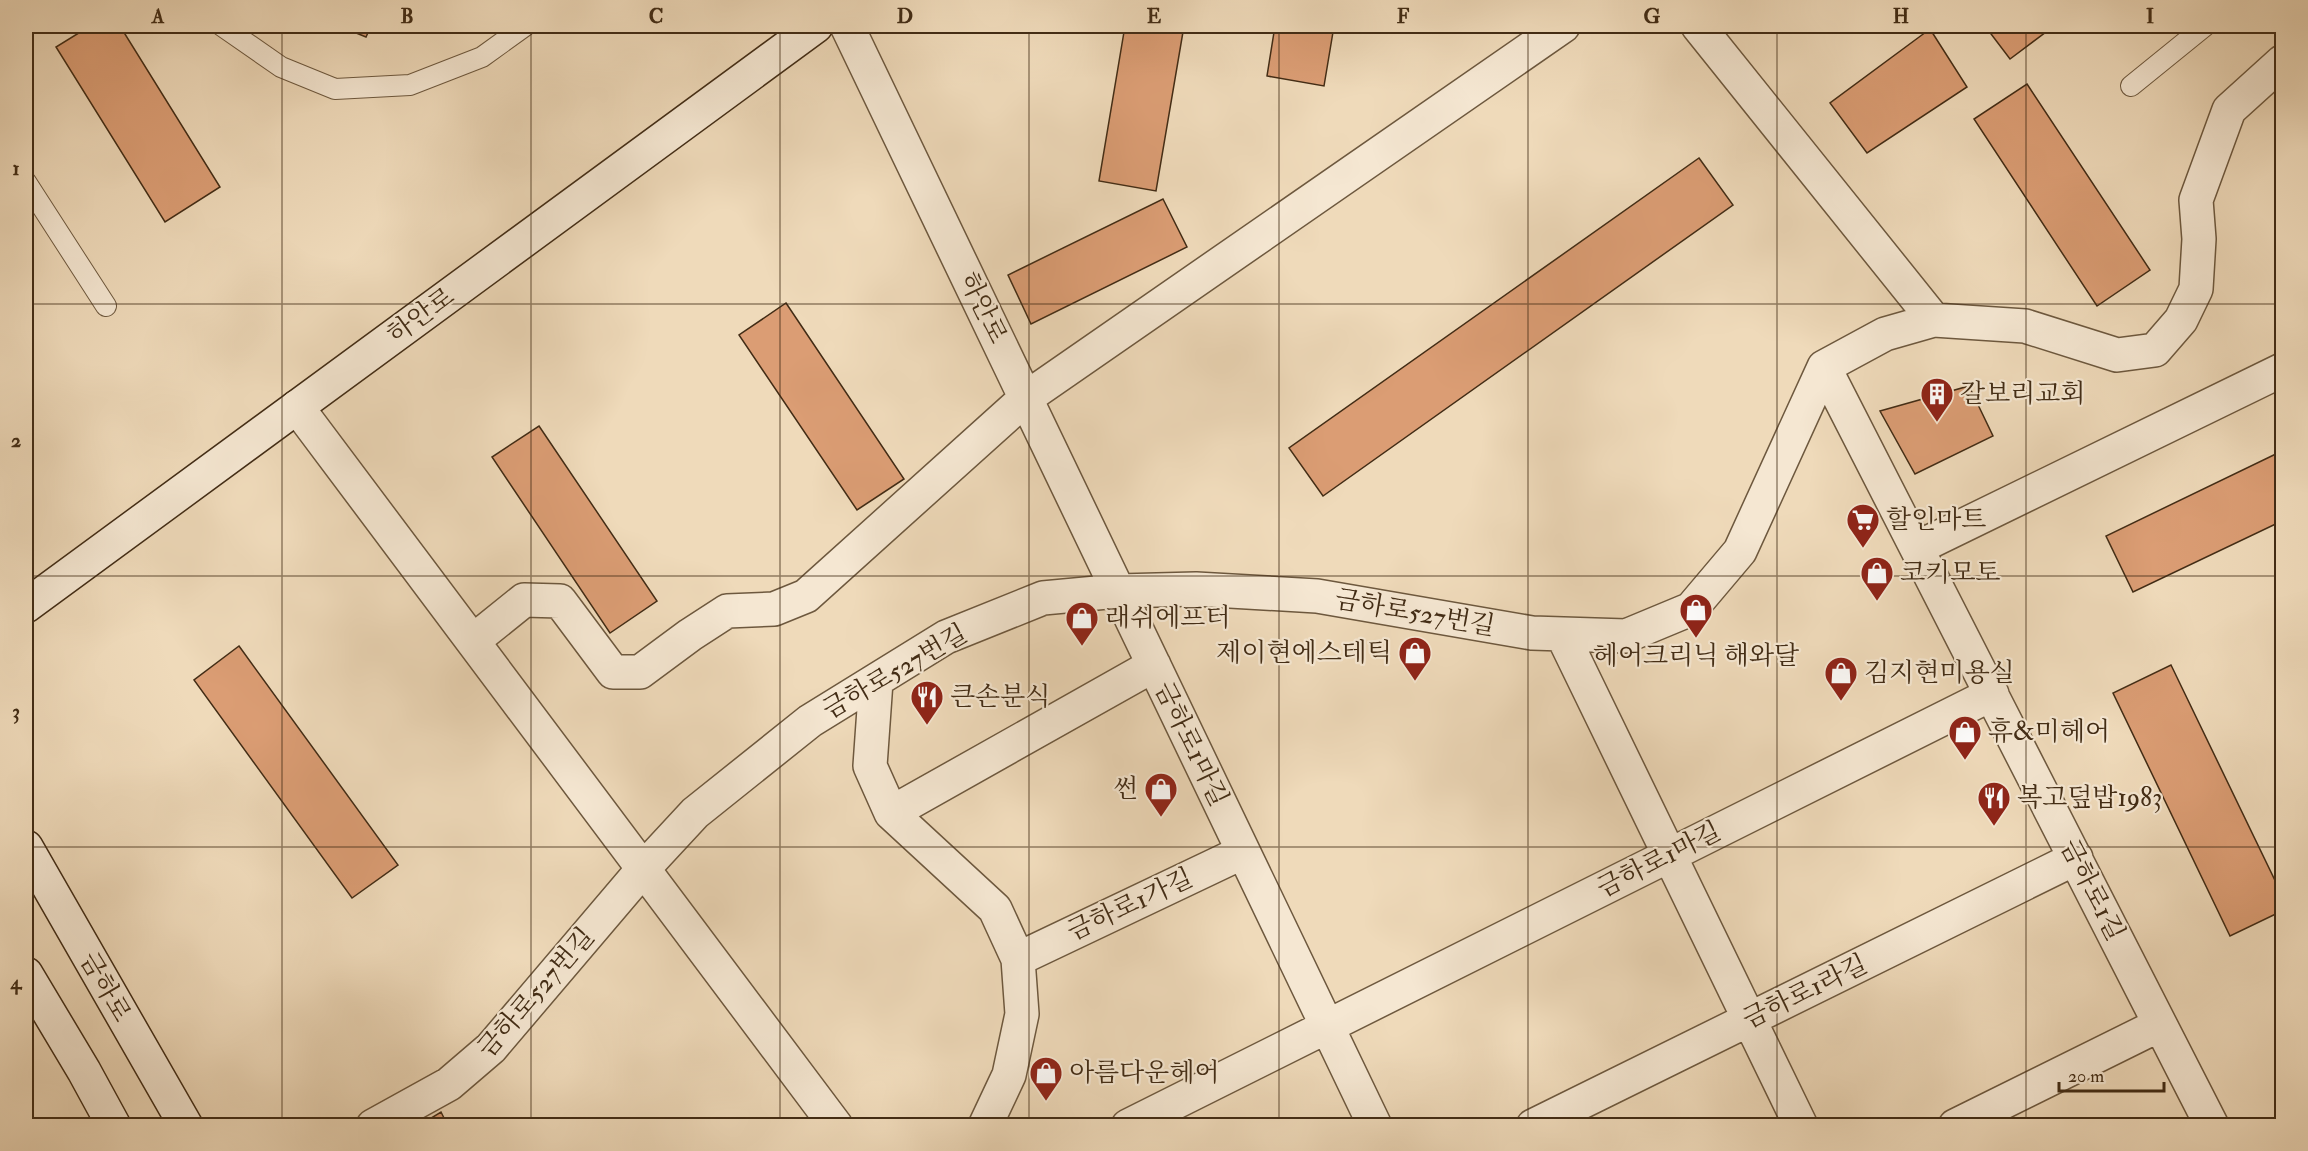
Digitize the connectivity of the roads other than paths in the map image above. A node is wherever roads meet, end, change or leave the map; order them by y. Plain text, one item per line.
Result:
1 (222, 26) edge
2 (525, 26) edge
3 (816, 26) edge
4 (847, 26) edge
5 (1563, 26) edge
6 (1698, 26) edge
7 (2205, 26) edge
8 (2283, 62) edge
9 (2131, 86) dead end
10 (26, 182) edge
11 (106, 306) dead end
12 (1934, 320) junction
13 (1824, 367) junction
14 (2283, 370) edge
15 (1026, 398) junction
16 (297, 407) junction
17 (1917, 548) junction
18 (1118, 591) junction
19 (26, 606) edge
20 (1562, 634) junction
21 (473, 641) junction
22 (1154, 665) junction
23 (876, 681) junction
24 (1992, 694) junction
25 (891, 813) junction
26 (26, 847) edge
27 (1243, 852) junction
28 (1669, 855) junction
29 (2076, 858) junction
30 (644, 868) junction
31 (1018, 959) junction
32 (26, 974) edge
33 (1749, 1019) junction
34 (2160, 1025) junction
35 (1327, 1026) junction
36 (2005, 1114) edge
37 (114, 1125) edge
38 (186, 1125) edge
39 (373, 1125) edge
40 (836, 1125) edge
41 (985, 1125) edge
42 (1128, 1125) edge
43 (1375, 1125) edge
44 (1533, 1125) edge
45 (1801, 1125) edge
46 (1955, 1125) edge
47 (2212, 1125) edge

1 - 2 lane
3 - 16 street, 하안로
4 - 15 street, 하안로
5 - 15 street
6 - 12 street
7 - 9 lane
8 - 12 street
10 - 11 lane
12 - 13 street
13 - 17 street, 금하로1길
13 - 20 street, 금하로527번길
14 - 17 street
15 - 18 street, 하안로
15 - 21 street
16 - 19 street, 하안로
16 - 21 street
17 - 24 street, 금하로1길
18 - 20 street, 금하로527번길
18 - 22 street, 금하로1마길
18 - 23 street, 금하로527번길
20 - 28 street
21 - 30 street
22 - 25 street
22 - 27 street, 금하로1마길
23 - 25 street
23 - 30 street, 금하로527번길
24 - 28 street, 금하로1마길
24 - 29 street, 금하로1길
25 - 31 street
26 - 38 street, 금하로
27 - 31 street, 금하로1가길
27 - 35 street, 금하로1마길
28 - 33 street
28 - 35 street, 금하로1마길
29 - 33 street, 금하로1라길
29 - 34 street, 금하로1길
30 - 39 street, 금하로527번길
30 - 40 street
31 - 41 street
32 - 37 street
33 - 44 street, 금하로1라길
33 - 45 street
34 - 36 street
34 - 47 street, 금하로1길
35 - 42 street, 금하로1마길
35 - 43 street
36 - 46 street

